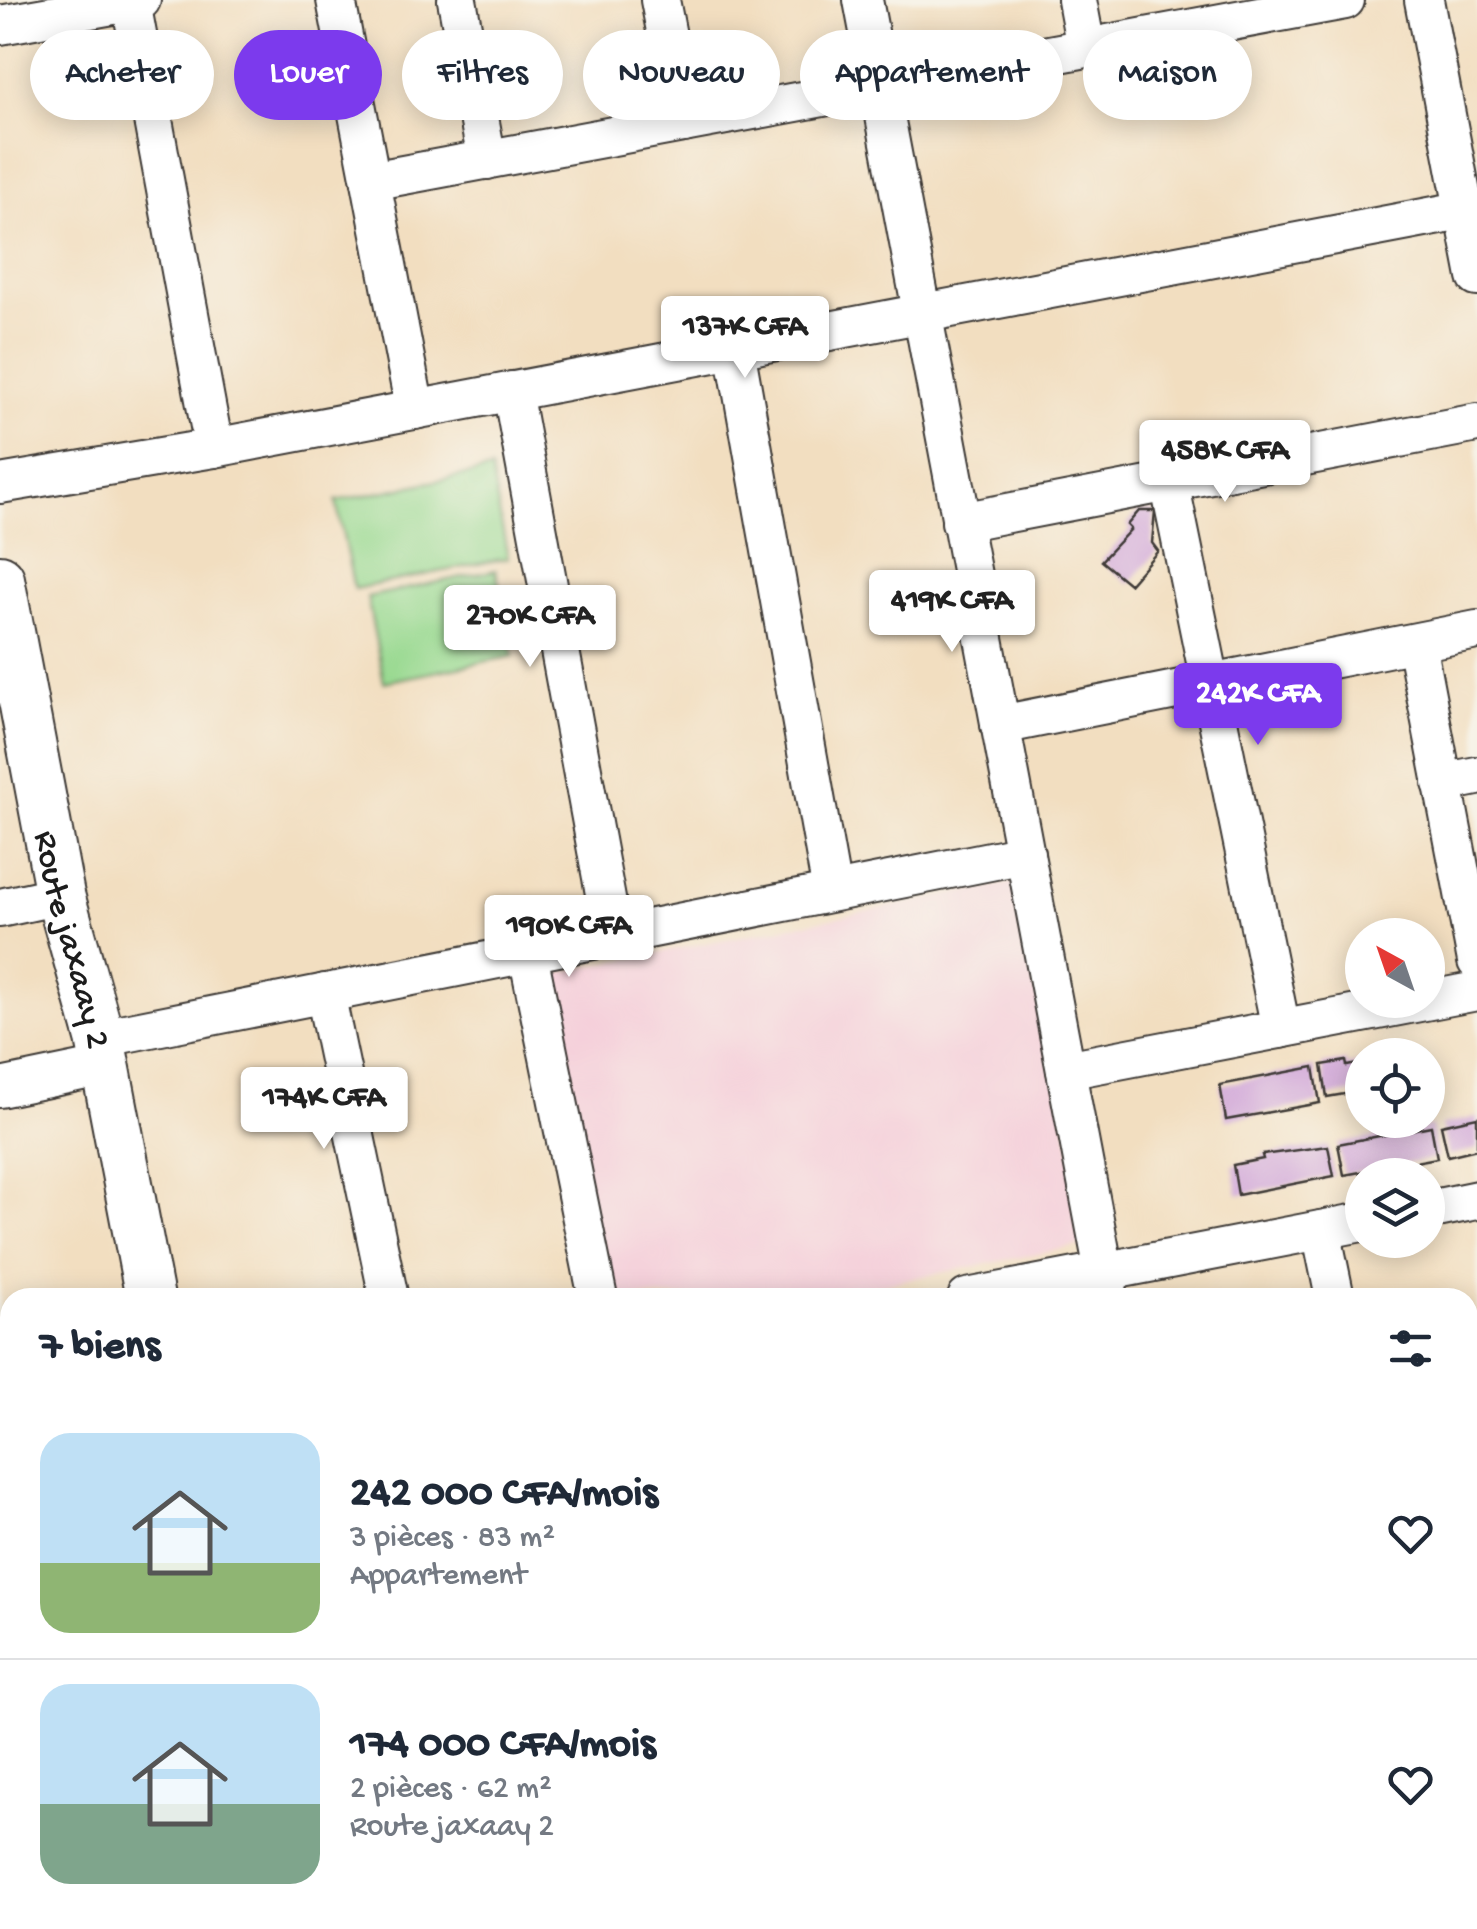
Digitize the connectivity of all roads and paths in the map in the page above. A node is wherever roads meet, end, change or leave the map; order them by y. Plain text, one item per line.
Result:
1 (336, 0) edge
2 (456, 0) edge
3 (660, 0) edge
4 (862, 0) edge
5 (1076, 0) edge
6 (1345, 0) edge
7 (1424, 0) edge
8 (136, 1) edge
9 (1289, 5) edge
10 (0, 24) edge
11 (868, 30) edge
12 (1171, 30) edge
13 (1083, 34) edge
14 (800, 100) edge
15 (885, 120) edge
16 (684, 123) junction
17 (487, 160) junction
18 (371, 182) junction
19 (1471, 209) edge
20 (1477, 277) edge
21 (922, 314) junction
22 (735, 349) junction
23 (512, 391) junction
24 (415, 410) junction
25 (1477, 423) edge
26 (214, 448) junction
27 (1169, 481) junction
28 (0, 484) edge
29 (962, 522) junction
30 (0, 579) edge
31 (1477, 630) edge
32 (1416, 643) junction
33 (1211, 685) junction
34 (11, 698) edge
35 (1000, 726) junction
36 (1460, 779) edge
37 (1025, 854) junction
38 (832, 892) junction
39 (60, 895) junction
40 (0, 908) edge
41 (614, 937) junction
42 (528, 954) junction
43 (1477, 961) edge
44 (1477, 991) edge
45 (324, 994) junction
46 (1281, 1029) junction
47 (103, 1052) junction
48 (1066, 1070) junction
49 (0, 1088) edge
50 (1477, 1200) edge
51 (1445, 1207) edge
52 (1345, 1225) edge
53 (1321, 1230) junction
54 (1106, 1284) edge
55 (148, 1288) edge
56 (387, 1288) edge
57 (596, 1288) edge
58 (1066, 1288) edge
59 (1333, 1288) edge

1 - 18 street
2 - 17 street
3 - 16 street
4 - 11 street
5 - 13 street
6 - 9 street
7 - 19 street
8 - 10 street
8 - 26 street
9 - 12 street
14 - 16 street
15 - 21 street
16 - 17 street
17 - 18 street
18 - 24 street
19 - 20 street
19 - 21 street
21 - 22 street
21 - 29 street
22 - 23 street
22 - 38 street
23 - 24 street
23 - 41 street
24 - 26 street
25 - 27 street
26 - 28 street
27 - 29 street
27 - 33 street
29 - 35 street
30 - 34 street, Route jaxaay 2
31 - 32 street
32 - 33 street
32 - 36 street
33 - 35 street
33 - 46 street
34 - 39 street, Route jaxaay 2
35 - 37 street
36 - 43 street
37 - 38 street
37 - 48 street
38 - 41 street
39 - 40 street
39 - 47 street, Route jaxaay 2
41 - 42 street
42 - 45 street
42 - 57 street
44 - 46 street
45 - 47 street
45 - 56 street
46 - 48 street
47 - 49 street
47 - 55 street, Route jaxaay 2
48 - 54 street
50 - 51 street
52 - 53 street
53 - 54 street
53 - 59 street
54 - 58 street

